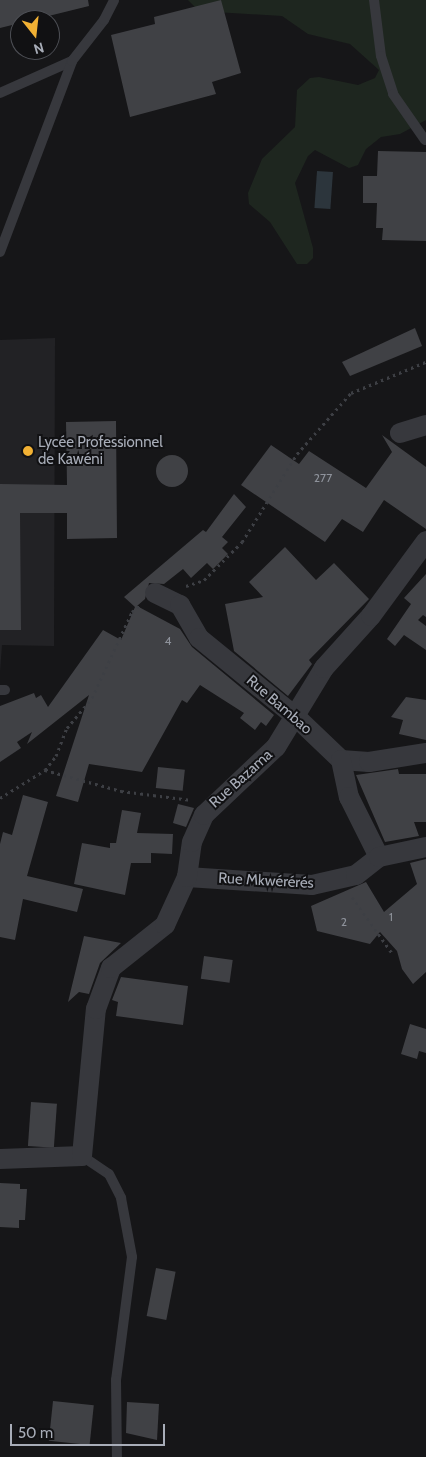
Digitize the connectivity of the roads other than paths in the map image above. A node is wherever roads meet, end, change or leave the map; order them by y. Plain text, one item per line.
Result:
1 (114, 0) edge
2 (374, 0) edge
3 (72, 61) junction
4 (0, 93) edge
5 (425, 140) edge
6 (0, 252) edge
7 (426, 425) edge
8 (400, 433) dead end
9 (426, 541) edge
10 (156, 592) road end
11 (296, 717) junction
12 (426, 753) edge
13 (341, 760) junction
14 (426, 847) edge
15 (379, 857) junction
16 (187, 877) junction
17 (82, 1156) junction
18 (0, 1159) edge
19 (117, 1457) edge

1 - 3 lane
2 - 5 lane
3 - 4 lane
3 - 6 lane
7 - 8 street
9 - 11 street, Rue Bazama
10 - 11 street, Rue Bambao
11 - 13 street, Rue Bambao
11 - 16 street, Rue Bazama
12 - 13 street
13 - 15 street
14 - 15 street, Rue Mkwérérés
15 - 16 street, Rue Mkwérérés
16 - 17 street, Rue Bazama
17 - 18 street
17 - 19 lane

